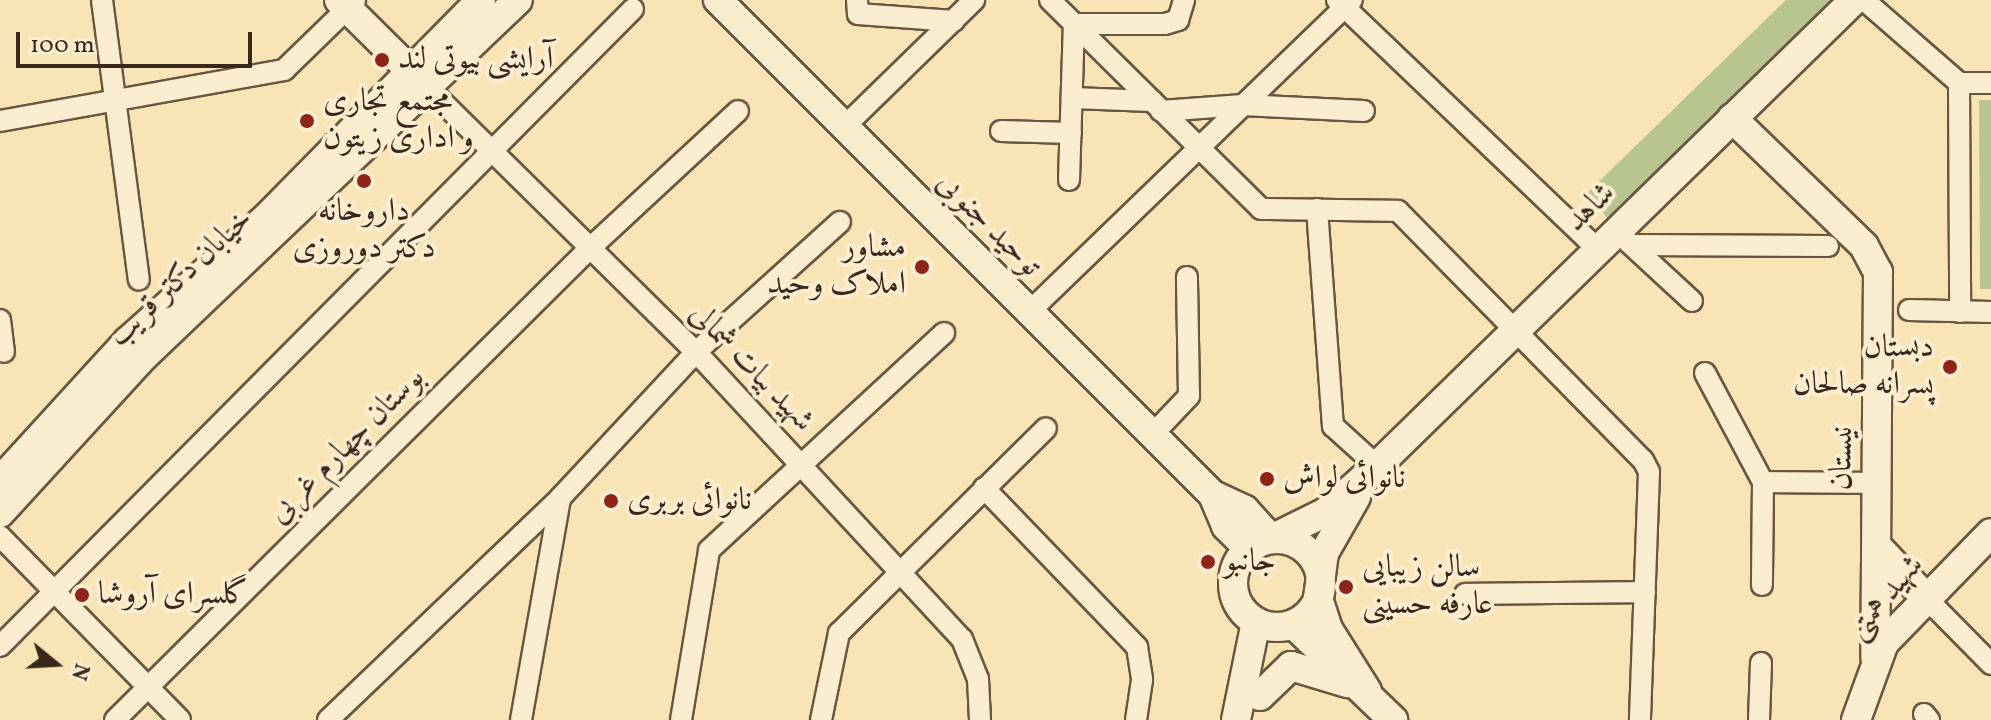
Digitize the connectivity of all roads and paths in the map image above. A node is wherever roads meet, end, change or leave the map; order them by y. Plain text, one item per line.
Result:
1 (102, 0) edge
2 (481, 0) edge
3 (518, 0) edge
4 (718, 0) edge
5 (857, 0) edge
6 (974, 0) edge
7 (1050, 0) edge
8 (1184, 0) edge
9 (1854, 0) edge
10 (1864, 0) edge
11 (1345, 2) edge
12 (348, 3) edge
13 (633, 9) dead end
14 (954, 21) junction
15 (1074, 24) junction
16 (419, 80) junction
17 (1959, 83) junction
18 (1991, 83) edge
19 (1072, 98) junction
20 (116, 101) junction
21 (1243, 105) junction
22 (1156, 106) junction
23 (738, 111) dead end
24 (1364, 111) dead end
25 (1732, 118) junction
26 (0, 121) edge
27 (844, 127) junction
28 (1001, 131) dead end
29 (1071, 133) junction
30 (1198, 148) junction
31 (489, 151) junction
32 (1069, 180) dead end
33 (1317, 209) junction
34 (840, 222) dead end
35 (1616, 242) junction
36 (1828, 246) dead end
37 (589, 249) junction
38 (1187, 277) dead end
39 (139, 280) dead end
40 (1692, 301) dead end
41 (1909, 310) dead end
42 (1960, 312) junction
43 (1991, 312) edge
44 (1028, 313) junction
45 (0, 320) edge
46 (1512, 332) junction
47 (944, 333) dead end
48 (4, 352) dead end
49 (696, 352) junction
50 (1705, 373) dead end
51 (1046, 428) dead end
52 (1152, 435) junction
53 (802, 464) junction
54 (1377, 466) junction
55 (0, 481) edge
56 (1763, 482) junction
57 (1876, 483) junction
58 (984, 488) junction
59 (560, 498) junction
60 (0, 513) edge
61 (1991, 533) edge
62 (0, 536) edge
63 (1260, 544) junction
64 (1877, 546) junction
65 (898, 569) junction
66 (1762, 585) dead end
67 (53, 589) junction
68 (1319, 589) junction
69 (1645, 592) junction
70 (1465, 594) dead end
71 (1926, 598) junction
72 (1277, 625) junction
73 (0, 646) edge
74 (1875, 657) junction
75 (1761, 663) dead end
76 (1991, 664) edge
77 (148, 685) junction
78 (1367, 691) junction
79 (1258, 708) edge
80 (115, 720) edge
81 (180, 720) edge
82 (328, 720) edge
83 (521, 720) edge
84 (681, 720) edge
85 (821, 720) edge
86 (980, 720) edge
87 (1136, 720) edge
88 (1236, 720) edge
89 (1393, 720) edge
90 (1640, 720) edge
91 (1759, 720) edge
92 (1856, 720) edge

1 - 20 street
2 - 16 main road, خیابان دکتر قریب
3 - 16 main road, خیابان دکتر قریب
4 - 27 main road, توحید جنوبی
5 - 14 street
6 - 14 street
7 - 15 street
8 - 15 street
9 - 25 main road, شاهد
10 - 17 street
11 - 21 street
11 - 35 street
12 - 16 main road
12 - 20 street
13 - 31 street
14 - 27 street
15 - 19 street
15 - 22 street
16 - 31 street, شهید بیات شمالی
16 - 55 main road, خیابان دکتر قریب
16 - 60 main road, خیابان دکتر قریب
17 - 18 street
17 - 42 street
19 - 22 street
19 - 29 street
20 - 26 street
20 - 39 street
21 - 22 street
21 - 24 street
21 - 30 street
22 - 30 street
23 - 37 street, بوستان چهارم غربی
25 - 35 main road, شاهد
25 - 57 main road, نيستان
27 - 44 main road, توحید جنوبی
28 - 29 street
29 - 32 street
30 - 33 street
30 - 44 street
31 - 37 street, شهید بیات شمالی
31 - 67 street
33 - 46 street
33 - 54 street
34 - 49 street
35 - 36 street
35 - 40 street
35 - 46 main road, شاهد
37 - 49 street, شهید بیات شمالی
37 - 77 street, بوستان چهارم غربی
38 - 52 street
41 - 42 street
42 - 43 street
44 - 52 main road, توحید جنوبی
45 - 48 street
46 - 54 main road, شاهد
46 - 69 street
47 - 53 street
49 - 53 street, شهید بیات شمالی
49 - 59 street
50 - 56 street
51 - 58 street
52 - 63 main road, توحید جنوبی
53 - 65 street, شهید بیات شمالی
53 - 84 street
54 - 63 main road
54 - 68 main road
56 - 57 street
56 - 66 street
57 - 64 main road, نيستان
58 - 65 street
58 - 87 street
59 - 82 street
59 - 83 street
61 - 71 main road, شهید همتی
62 - 67 street
63 - 68 main road
63 - 72 main road
64 - 71 main road
64 - 74 main road, نيستان
65 - 85 street
65 - 86 street, شهید بیات شمالی
67 - 73 street
67 - 77 street
68 - 72 main road
68 - 78 main road
69 - 70 street
69 - 90 street
71 - 74 main road, شهید همتی
71 - 76 street
72 - 78 main road
72 - 79 main road
72 - 88 main road
74 - 92 main road, شهید همتی
75 - 91 street
77 - 80 street, بوستان چهارم غربی
77 - 81 street
78 - 79 main road
78 - 89 main road

